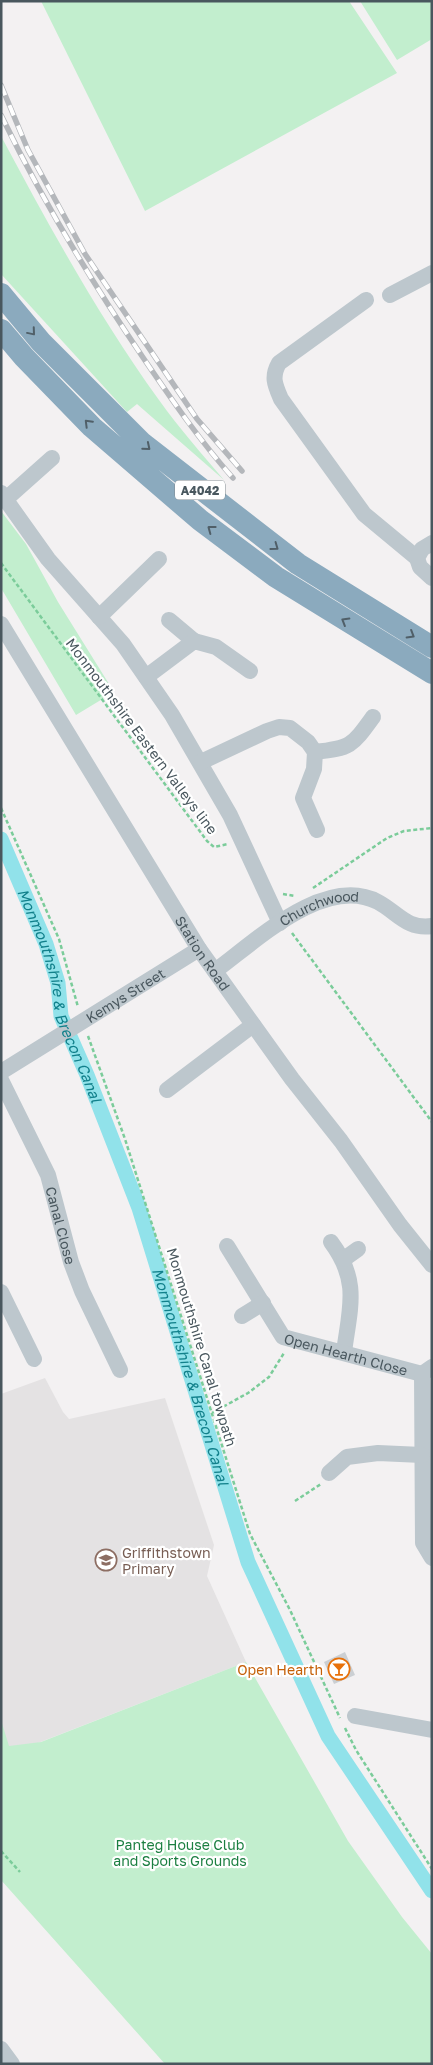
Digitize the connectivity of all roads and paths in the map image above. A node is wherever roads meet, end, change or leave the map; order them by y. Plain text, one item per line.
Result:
1 (432, 273) edge
2 (1, 294) edge
3 (390, 295) dead end
4 (366, 300) dead end
5 (1, 330) edge
6 (52, 458) dead end
7 (4, 496) edge
8 (432, 543) edge
9 (417, 558) junction
10 (159, 559) dead end
11 (1, 563) edge
12 (432, 578) edge
13 (99, 617) junction
14 (169, 620) dead end
15 (1, 624) edge
16 (194, 641) junction
17 (432, 647) edge
18 (250, 671) dead end
19 (432, 673) edge
20 (146, 677) junction
21 (373, 717) dead end
22 (315, 752) junction
23 (201, 762) junction
24 (1, 808) edge
25 (432, 828) edge
26 (317, 830) dead end
27 (241, 838) junction
28 (278, 889) dead end
29 (307, 900) junction
30 (280, 923) junction
31 (432, 926) edge
32 (298, 929) dead end
33 (199, 949) junction
34 (215, 971) junction
35 (81, 1023) junction
36 (253, 1025) junction
37 (1, 1072) edge
38 (1, 1080) edge
39 (167, 1090) dead end
40 (432, 1122) edge
41 (331, 1242) dead end
42 (228, 1246) dead end
43 (358, 1249) dead end
44 (344, 1259) junction
45 (432, 1265) edge
46 (1, 1292) edge
47 (263, 1303) junction
48 (242, 1316) dead end
49 (288, 1338) junction
50 (344, 1352) junction
51 (34, 1359) dead end
52 (120, 1370) dead end
53 (427, 1370) edge
54 (212, 1413) junction
55 (422, 1455) junction
56 (329, 1473) joint
57 (295, 1501) dead end
58 (432, 1558) edge
59 (355, 1716) dead end
60 (432, 1730) edge
61 (1, 1851) edge
62 (432, 1869) edge
63 (20, 1872) dead end
64 (1, 2049) edge
65 (12, 2064) edge

1 - 3 street
2 -> 17 highway, A4042
4 - 9 street
19 -> 5 highway, A4042
6 - 7 street
7 - 13 street
8 - 9 street
9 - 12 street
10 - 13 street
11 - 27 path, Monmouthshire Eastern Valleys line
13 - 20 street
14 - 16 street
15 - 33 street, Station Road
16 - 18 street
16 - 20 street
20 - 23 street
21 - 22 street
22 - 23 street
22 - 26 street
23 - 27 street
24 - 35 path, Monmouthshire Canal towpath
25 - 29 path
27 - 30 street
28 - 29 path
29 - 30 street, Churchwood
29 - 31 street, Churchwood
30 - 34 street, Churchwood
32 - 40 path
33 - 34 street, Station Road
33 - 35 street, Kemys Street
34 - 36 street, Station Road
35 - 37 street, Kemys Street
35 - 54 path, Monmouthshire Canal towpath
36 - 39 street
36 - 45 street, Station Road
38 - 52 street, Canal Close
41 - 44 street
42 - 47 street, Open Hearth Close
43 - 44 street
44 - 50 street
46 - 51 street
47 - 48 street
47 - 49 street, Open Hearth Close
49 - 50 street, Open Hearth Close
49 - 54 path
50 - 53 street, Open Hearth Close
53 - 55 street, Open Hearth Close
54 - 62 path, Monmouthshire Canal towpath
55 - 56 street
55 - 58 street, Open Hearth Close
56 - 57 path
59 - 60 street
61 - 63 path
64 - 65 street

